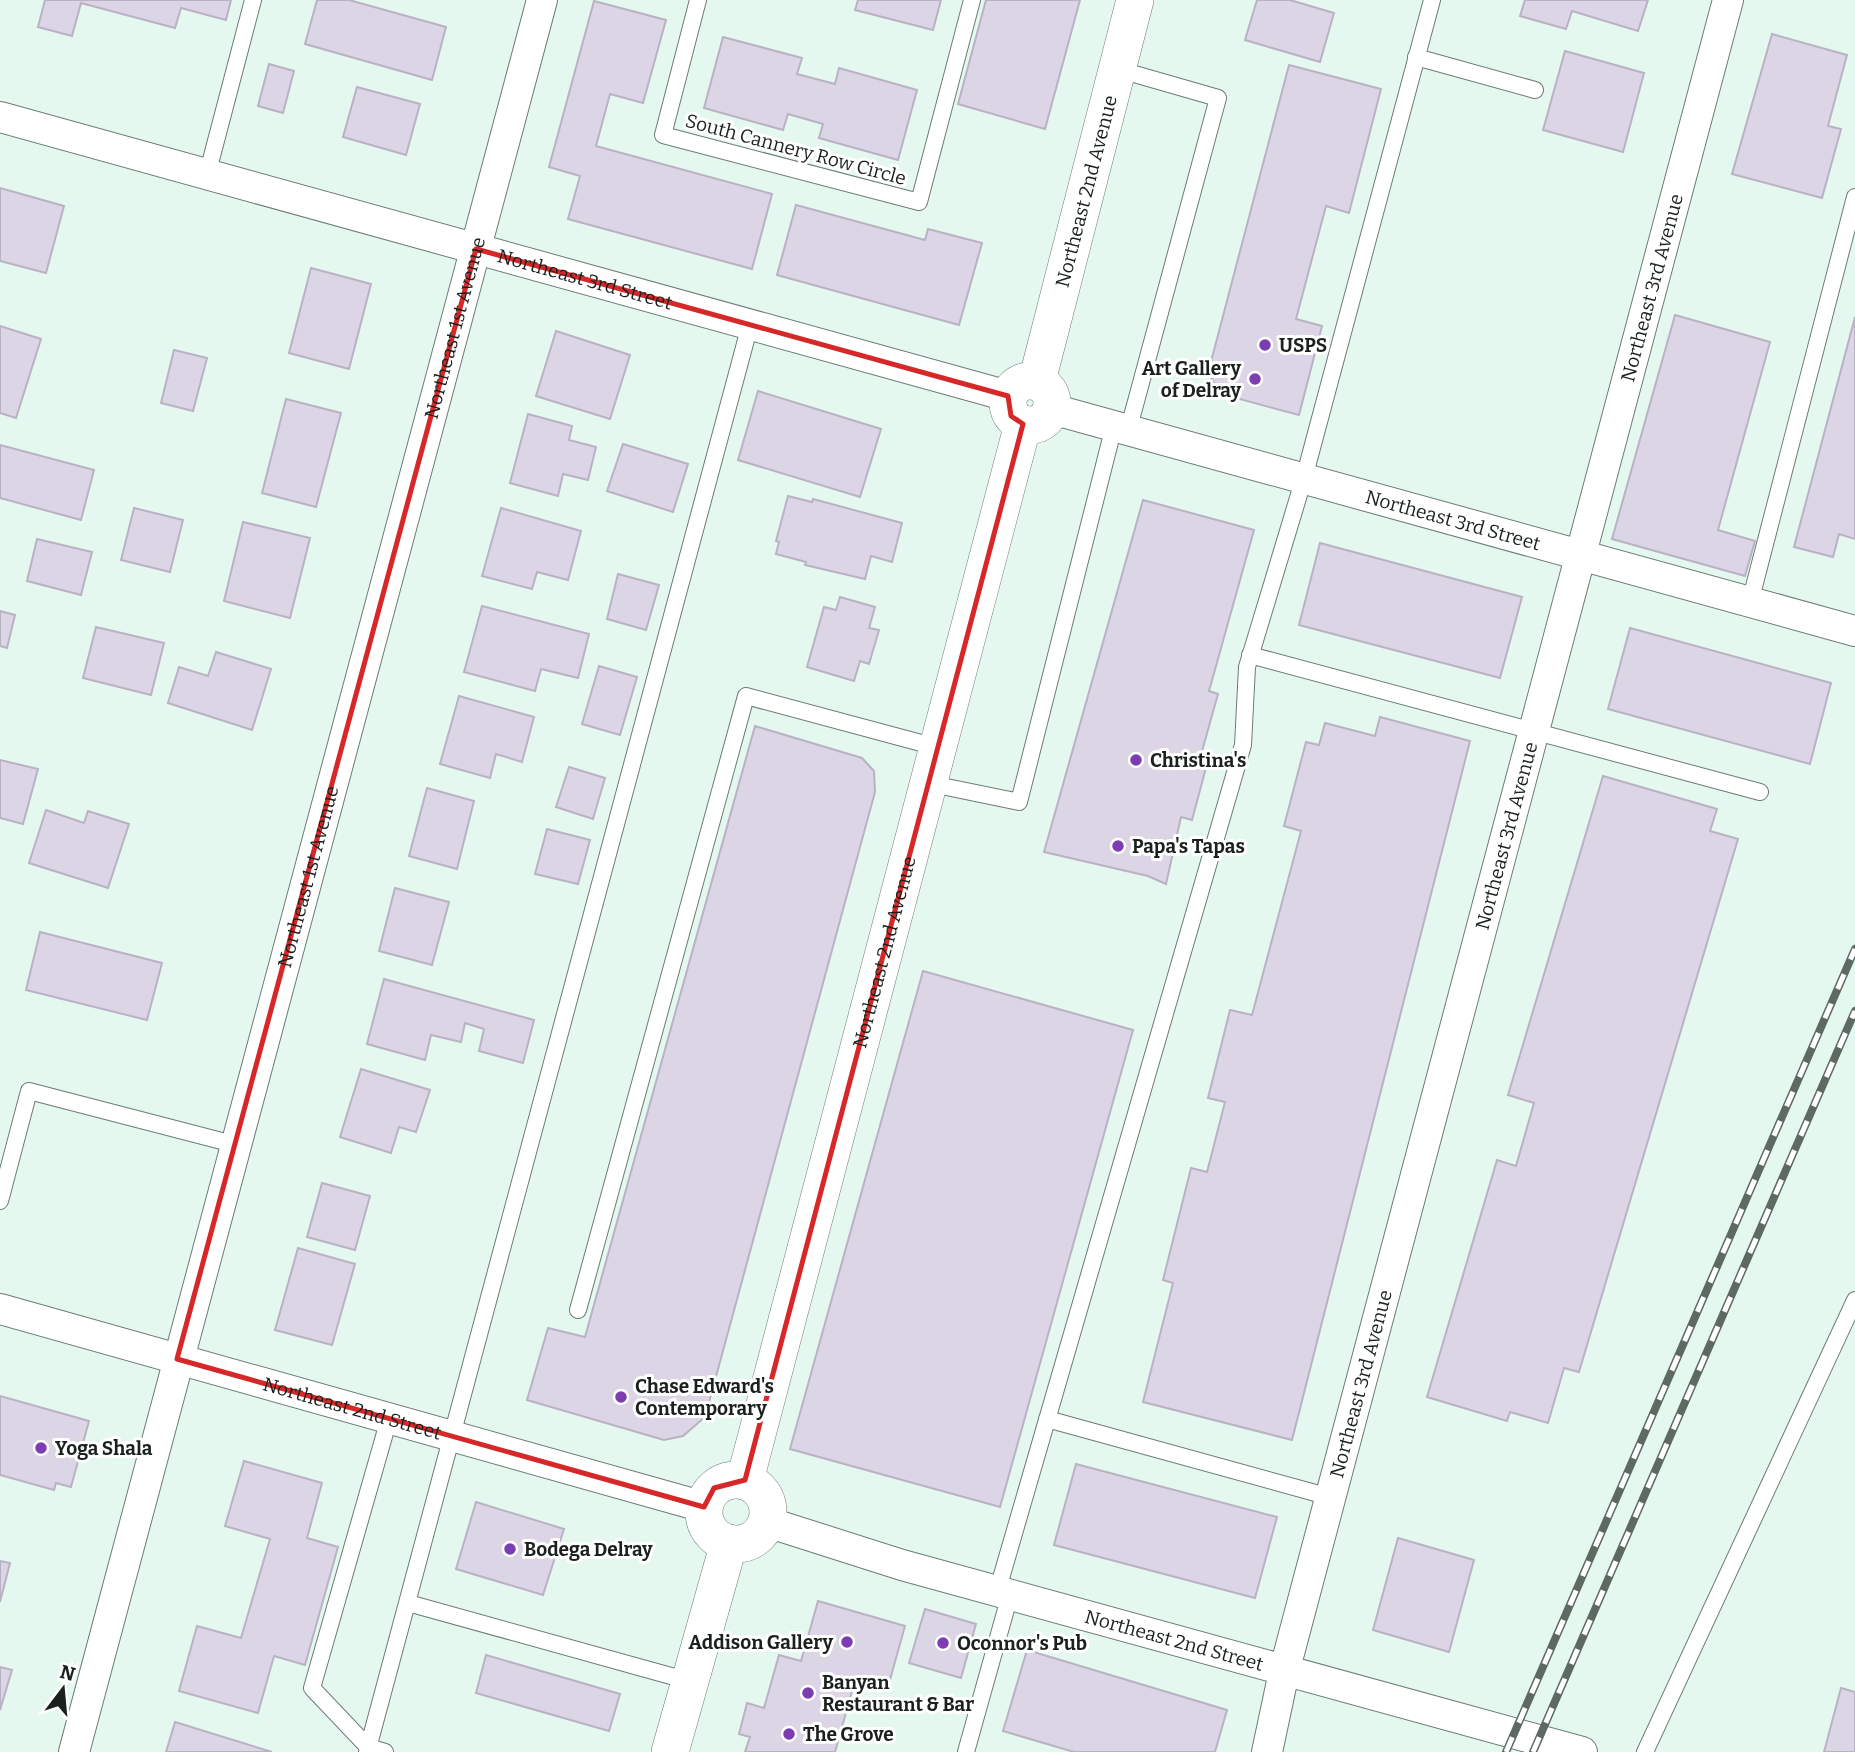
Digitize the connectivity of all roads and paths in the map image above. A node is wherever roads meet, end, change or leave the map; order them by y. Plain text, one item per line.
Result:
1 (253, 0) edge
2 (542, 0) edge
3 (698, 0) edge
4 (972, 0) edge
5 (1135, 0) edge
6 (1432, 0) edge
7 (1728, 0) edge
8 (1416, 57) junction
9 (1117, 69) junction
10 (1535, 90) dead end
11 (0, 117) edge
12 (207, 175) junction
13 (1855, 197) edge
14 (476, 249) junction
15 (750, 325) junction
16 (1030, 403) junction
17 (1121, 428) junction
18 (1304, 478) junction
19 (1581, 556) junction
20 (1750, 602) junction
21 (1855, 631) edge
22 (1250, 655) junction
23 (1534, 732) junction
24 (936, 747) junction
25 (928, 783) junction
26 (1760, 792) dead end
27 (237, 1145) junction
28 (0, 1201) edge
29 (1855, 1300) edge
30 (0, 1309) edge
31 (578, 1310) dead end
32 (177, 1359) junction
33 (388, 1419) junction
34 (1047, 1419) junction
35 (453, 1438) junction
36 (745, 1480) junction
37 (1330, 1497) junction
38 (704, 1507) junction
39 (767, 1522) junction
40 (729, 1543) junction
41 (1003, 1593) junction
42 (408, 1603) junction
43 (1284, 1672) junction
44 (689, 1681) junction
45 (368, 1749) edge
46 (74, 1752) edge
47 (385, 1752) edge
48 (670, 1752) edge
49 (966, 1752) edge
50 (1267, 1752) edge
51 (1582, 1752) edge
52 (1645, 1752) edge

1 - 12 lane
2 - 14 street, Northeast 1st Avenue
3 - 4 lane, South Cannery Row Circle
5 - 9 street, Northeast 2nd Avenue
6 - 8 lane
7 - 19 street, Northeast 3rd Avenue
8 - 10 lane
8 - 18 lane
9 - 16 street, Northeast 2nd Avenue
9 - 17 lane
11 - 12 street, Northeast 3rd Street
12 - 14 street, Northeast 3rd Street
13 - 20 lane
14 - 15 street, Northeast 3rd Street
14 - 27 street, Northeast 1st Avenue
15 - 16 street, Northeast 3rd Street
15 - 35 lane
16 - 17 street, Northeast 3rd Street
16 - 24 street, Northeast 2nd Avenue
17 - 18 street, Northeast 3rd Street
17 - 25 lane
18 - 19 street, Northeast 3rd Street
18 - 22 lane
19 - 20 street, Northeast 3rd Street
19 - 23 street, Northeast 3rd Avenue
20 - 21 street, Northeast 3rd Street
22 - 23 lane
22 - 34 lane
23 - 26 lane
23 - 37 street, Northeast 3rd Avenue
24 - 25 street, Northeast 2nd Avenue
24 - 31 lane
25 - 36 street, Northeast 2nd Avenue
27 - 28 lane
27 - 32 street, Northeast 1st Avenue
29 - 52 lane
30 - 32 street, Northeast 2nd Street
32 - 33 street, Northeast 2nd Street
32 - 46 street, Northeast 1st Avenue
33 - 35 street, Northeast 2nd Street
33 - 45 lane
34 - 37 lane
34 - 41 lane
35 - 38 street, Northeast 2nd Street
35 - 42 lane
36 - 38 street
36 - 39 street
37 - 43 street, Northeast 3rd Avenue
38 - 40 street
39 - 40 street
39 - 41 street, Northeast 2nd Street
40 - 44 street
41 - 43 street, Northeast 2nd Street
41 - 49 lane
42 - 44 lane
42 - 45 lane
43 - 50 street, Northeast 3rd Avenue
43 - 51 street, Northeast 2nd Street
44 - 48 street
45 - 47 lane

